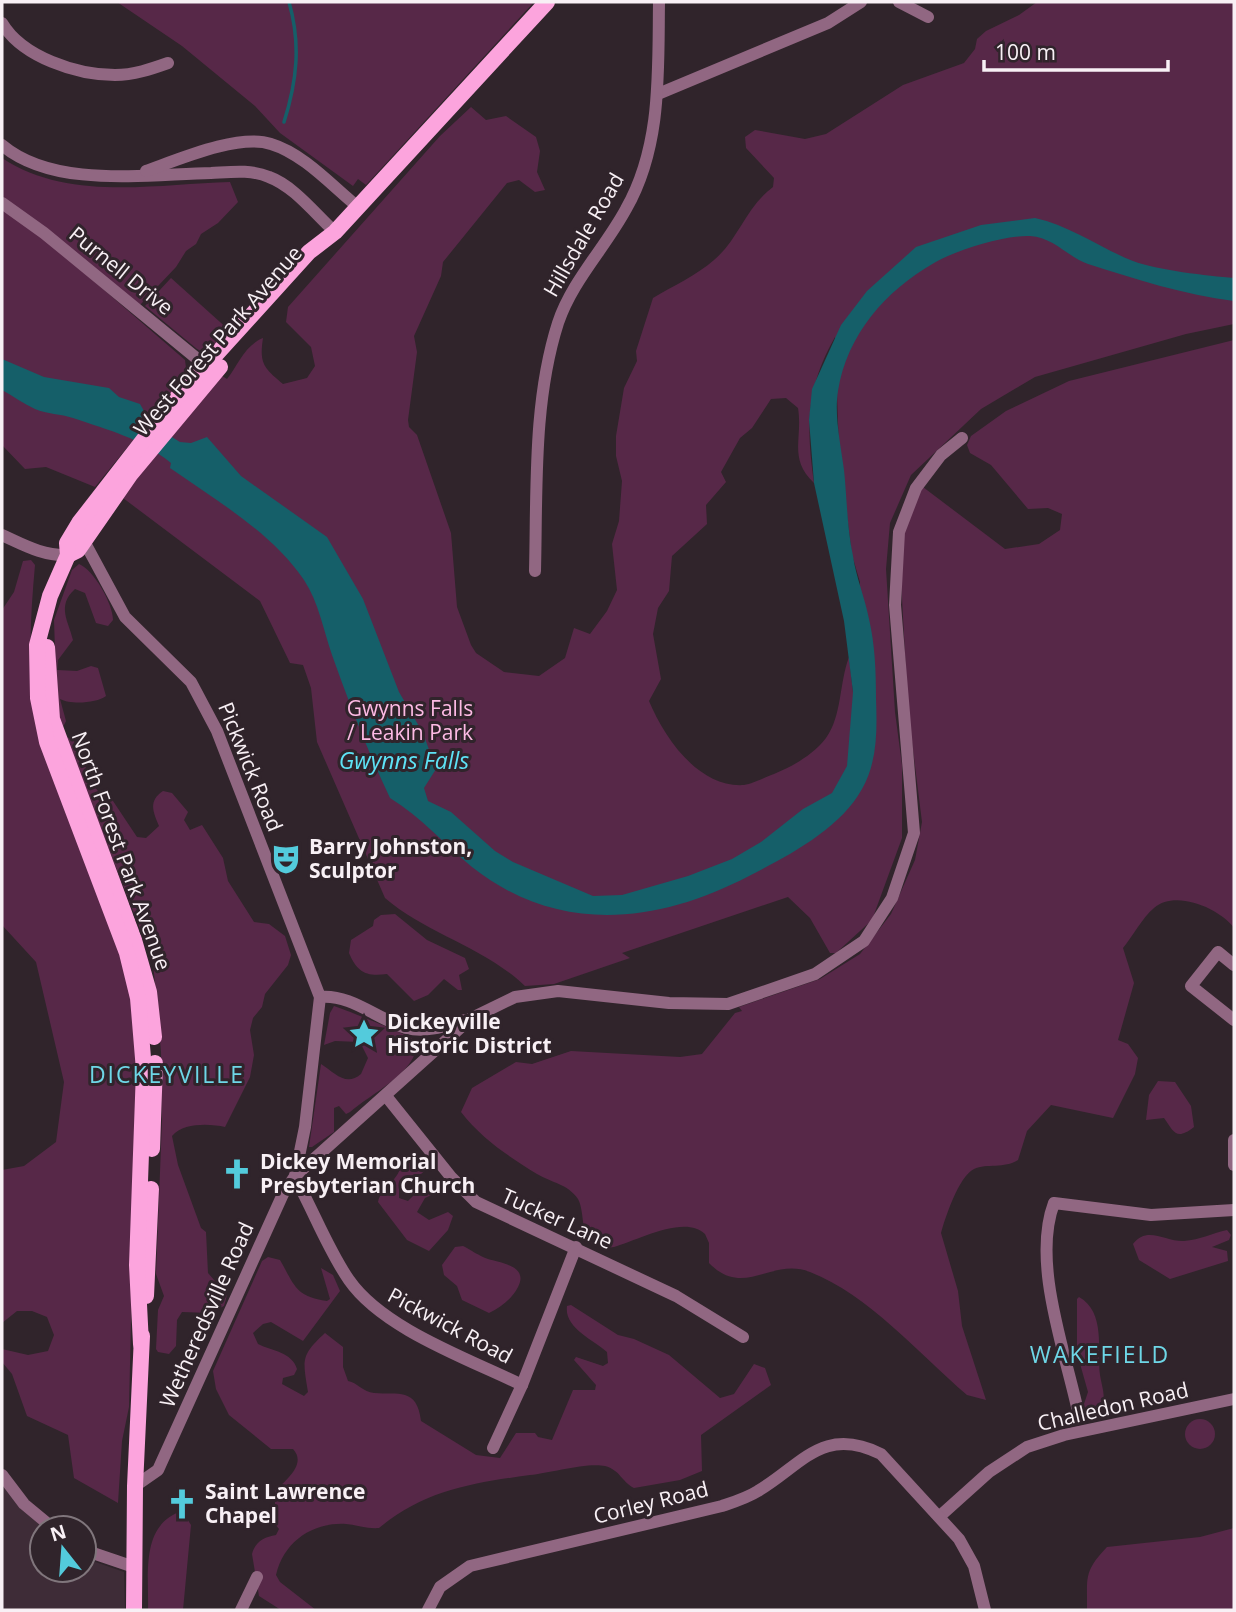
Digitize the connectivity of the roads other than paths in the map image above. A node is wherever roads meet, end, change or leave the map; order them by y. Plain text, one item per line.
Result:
1 (547, 2) edge
2 (659, 2) edge
3 (861, 2) edge
4 (899, 2) edge
5 (928, 17) dead end
6 (2, 23) edge
7 (168, 63) dead end
8 (658, 94) junction
9 (2, 145) edge
10 (136, 174) junction
11 (2, 203) edge
12 (358, 207) junction
13 (334, 232) junction
14 (210, 369) junction
15 (962, 438) dead end
16 (125, 471) junction
17 (2, 536) edge
18 (84, 541) junction
19 (68, 555) junction
20 (535, 571) dead end
21 (1234, 965) edge
22 (320, 997) junction
23 (470, 1018) junction
24 (1234, 1020) edge
25 (386, 1096) junction
26 (1234, 1140) edge
27 (1234, 1165) edge
28 (295, 1176) junction
29 (1234, 1210) edge
30 (576, 1247) junction
31 (743, 1338) dead end
32 (522, 1385) junction
33 (1234, 1399) edge
34 (1077, 1407) dead end
35 (493, 1448) dead end
36 (2, 1475) edge
37 (135, 1486) junction
38 (36, 1514) edge
39 (940, 1516) junction
40 (98, 1555) edge
41 (134, 1567) junction
42 (257, 1577) dead end
43 (134, 1610) edge
44 (241, 1610) edge
45 (428, 1610) edge
46 (985, 1610) edge

1 - 12 main road, West Forest Park Avenue
2 - 8 street, Hillsdale Road
3 - 8 street
4 - 5 street
6 - 7 street
8 - 20 street, Hillsdale Road
9 - 10 street
10 - 12 street
10 - 13 street
11 - 14 street, Purnell Drive
12 - 13 main road, West Forest Park Avenue
13 - 14 main road, West Forest Park Avenue
14 - 16 main road, West Forest Park Avenue
15 - 23 street, Wetheredsville Road
16 - 18 main road, North Forest Park Avenue
16 - 19 main road, North Forest Park Avenue
17 - 19 street
18 - 19 main road, North Forest Park Avenue
18 - 22 street, Pickwick Road
19 - 37 main road, North Forest Park Avenue
21 - 24 street
22 - 23 street, Wetheredsville Road
22 - 28 street, Pickwick Road
23 - 25 street, Wetheredsville Road
25 - 28 street, Wetheredsville Road
25 - 30 street, Tucker Lane
26 - 27 street
28 - 32 street, Pickwick Road
28 - 37 street, Wetheredsville Road
29 - 34 street
30 - 31 street, Tucker Lane
30 - 32 street
32 - 35 street
33 - 39 street, Challedon Road
36 - 38 street
37 - 41 main road, North Forest Park Avenue
39 - 45 street, Corley Road
39 - 46 street
40 - 41 street
41 - 43 main road, North Forest Park Avenue
42 - 44 street

